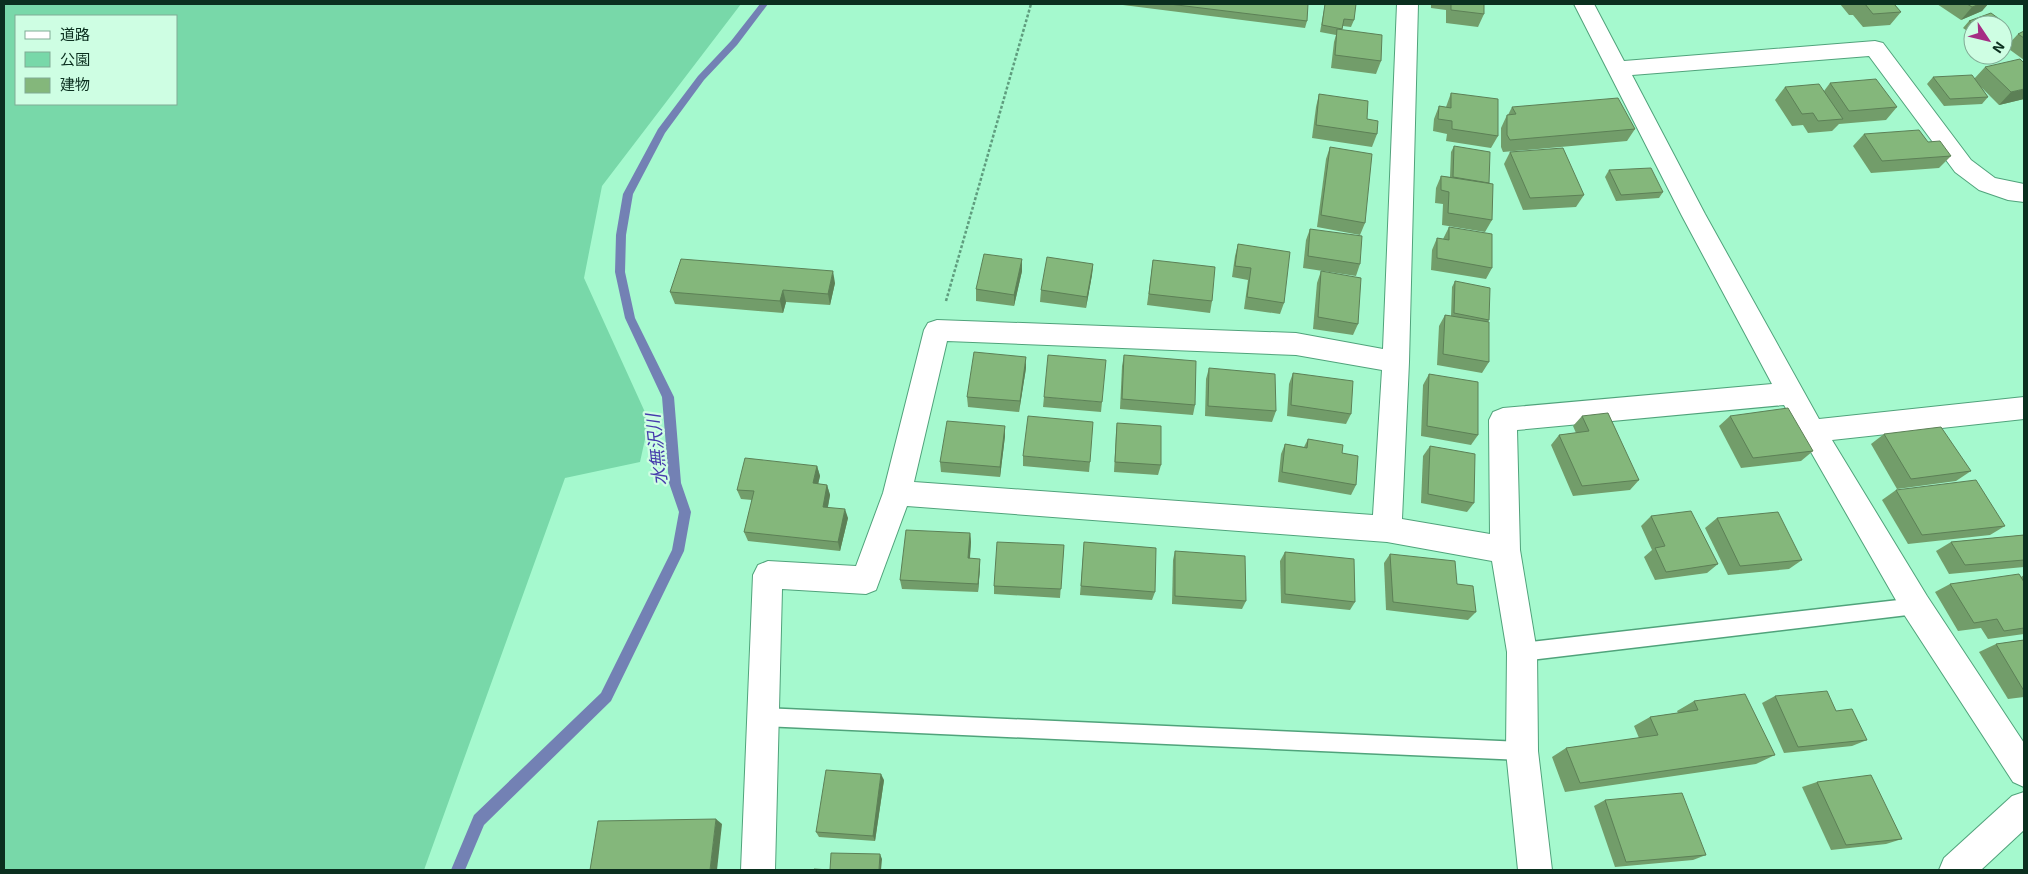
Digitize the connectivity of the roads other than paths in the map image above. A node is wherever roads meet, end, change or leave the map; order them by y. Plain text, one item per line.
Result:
1 (1407, 4) edge
2 (1584, 4) edge
3 (1618, 69) junction
4 (2024, 193) edge
5 (1396, 362) junction
6 (1792, 393) junction
7 (2024, 408) edge
8 (1812, 431) junction
9 (897, 493) junction
10 (1387, 529) junction
11 (1505, 550) junction
12 (1916, 606) junction
13 (1522, 652) junction
14 (763, 717) junction
15 (1522, 751) junction
16 (2024, 771) edge
17 (2024, 808) edge
18 (758, 870) edge
19 (1536, 870) edge
20 (1956, 870) edge

1 - 5 street
2 - 3 street
3 - 4 street
3 - 6 street
5 - 9 street
5 - 10 street
6 - 8 street
6 - 11 street
7 - 8 street
8 - 12 street
9 - 10 street
9 - 14 street
10 - 11 street
11 - 13 street
12 - 13 lane
12 - 16 street
13 - 15 street
14 - 15 lane
14 - 18 street
15 - 19 street
17 - 20 street

